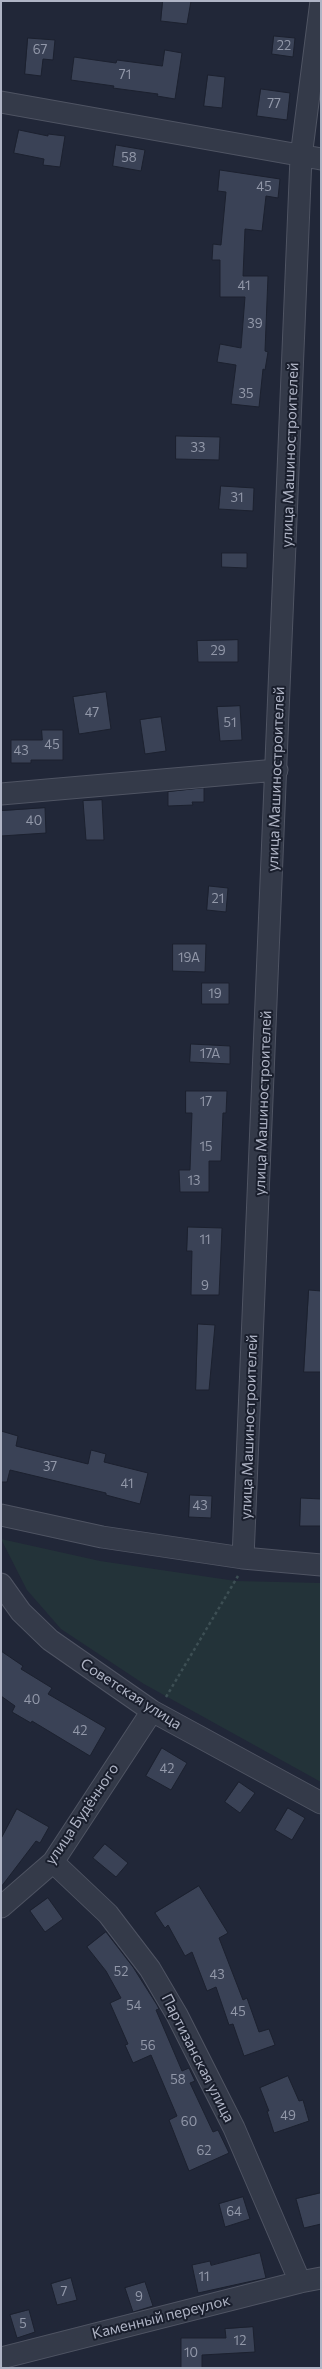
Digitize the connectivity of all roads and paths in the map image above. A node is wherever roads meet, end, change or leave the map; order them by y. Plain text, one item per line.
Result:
1 (320, 1) edge
2 (1, 102) edge
3 (311, 158) edge
4 (277, 770) junction
5 (1, 794) edge
6 (1, 1515) edge
7 (243, 1558) junction
8 (321, 1564) edge
9 (1, 1584) edge
10 (1, 1610) edge
11 (50, 1640) junction
12 (152, 1711) junction
13 (321, 1803) edge
14 (53, 1862) junction
15 (1, 1907) edge
16 (321, 2278) edge
17 (300, 2282) junction
18 (1, 2358) edge

1 - 3 street, улица Машиностроителей
2 - 3 street
3 - 4 street, улица Машиностроителей
4 - 5 street
4 - 7 street, улица Машиностроителей
6 - 7 street
7 - 8 street
7 - 12 path
9 - 11 street, Советская улица
10 - 11 street
11 - 12 street, Советская улица
12 - 13 street, Советская улица
12 - 14 street, улица Будённого
14 - 15 street, улица Будённого
14 - 17 street, Партизанская улица
16 - 17 street, Каменный переулок
17 - 18 street, Каменный переулок

